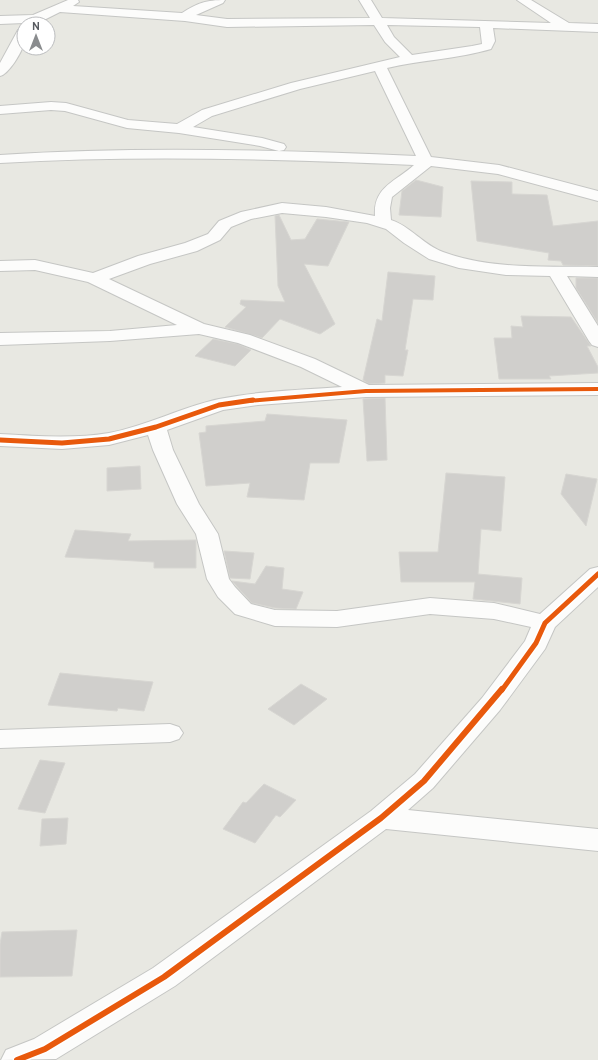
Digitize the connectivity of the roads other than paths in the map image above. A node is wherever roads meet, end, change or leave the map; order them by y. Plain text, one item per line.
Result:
1 (78, 0) edge
2 (219, 0) edge
3 (365, 0) edge
4 (523, 0) edge
5 (60, 9) junction
6 (44, 16) edge
7 (185, 17) junction
8 (0, 20) edge
9 (16, 20) edge
10 (377, 21) junction
11 (486, 24) junction
12 (563, 25) junction
13 (598, 28) edge
14 (598, 42) edge
15 (16, 46) edge
16 (409, 59) junction
17 (379, 66) junction
18 (0, 72) edge
19 (0, 110) edge
20 (179, 129) junction
21 (313, 156) junction
22 (0, 159) edge
23 (426, 162) junction
24 (598, 196) edge
25 (383, 223) junction
26 (0, 266) edge
27 (556, 272) junction
28 (598, 272) edge
29 (94, 278) junction
30 (200, 329) junction
31 (0, 339) edge
32 (598, 341) edge
33 (598, 390) edge
34 (366, 391) junction
35 (156, 427) junction
36 (0, 440) edge
37 (598, 574) edge
38 (545, 622) junction
39 (170, 733) dead end
40 (0, 739) edge
41 (381, 818) junction
42 (598, 840) edge
43 (35, 1056) edge

1 - 5 street
2 - 7 street
3 - 10 street
4 - 12 street
5 - 6 street
5 - 7 street
7 - 10 street
8 - 9 street
10 - 11 street
10 - 16 street
11 - 12 street
11 - 16 street
12 - 13 street
12 - 14 street
15 - 18 street
16 - 17 street
17 - 20 street
17 - 23 street
19 - 20 street
20 - 21 street
21 - 22 street
21 - 23 street
23 - 24 street
23 - 25 street
25 - 27 street
25 - 29 street
26 - 29 street
27 - 28 street
27 - 32 street
29 - 30 street
30 - 31 street
30 - 34 street
33 - 34 street
34 - 35 street
35 - 36 street
35 - 38 street
37 - 38 street
38 - 41 street
39 - 40 street
41 - 42 street
41 - 43 street

